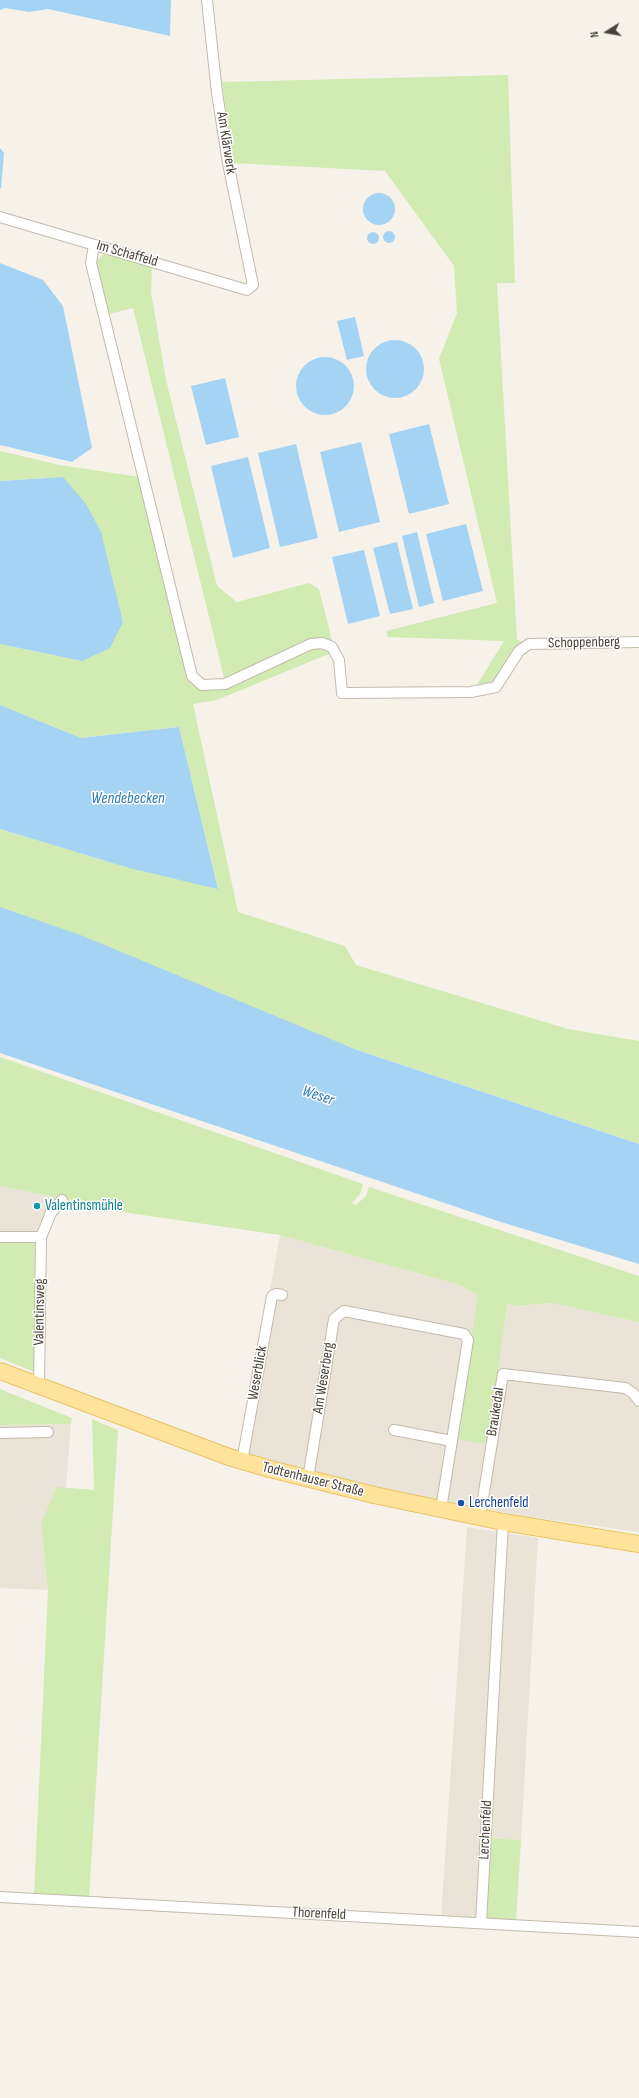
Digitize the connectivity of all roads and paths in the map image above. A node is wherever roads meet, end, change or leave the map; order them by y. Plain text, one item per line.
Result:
1 (207, 0) edge
2 (0, 216) edge
3 (94, 245) junction
4 (253, 285) joint
5 (639, 642) edge
6 (62, 1200) dead end
7 (42, 1236) junction
8 (0, 1237) edge
9 (282, 1294) dead end
10 (0, 1371) edge
11 (39, 1387) junction
12 (639, 1401) edge
13 (394, 1430) dead end
14 (48, 1432) dead end
15 (0, 1433) edge
16 (452, 1441) junction
17 (242, 1461) junction
18 (308, 1479) junction
19 (441, 1509) junction
20 (480, 1517) junction
21 (503, 1522) junction
22 (639, 1544) edge
23 (0, 1896) edge
24 (481, 1923) junction
25 (639, 1932) edge

1 - 4 street, Am Klärwerk
2 - 3 street, Im Schaffeld
3 - 4 street, Im Schaffeld
3 - 5 street, Schoppenberg
6 - 7 street, Valentinsweg
7 - 8 street
7 - 11 street, Valentinsweg
9 - 17 street, Weserblick
10 - 11 main road, Todtenhauser Straße
11 - 17 main road, Todtenhauser Straße
12 - 20 street, Braukedal
13 - 16 street
14 - 15 street
16 - 18 street, Am Weserberg
16 - 19 street
17 - 18 main road, Todtenhauser Straße
18 - 19 main road, Todtenhauser Straße
19 - 20 main road, Todtenhauser Straße
20 - 21 main road, Todtenhauser Straße
21 - 22 main road, Todtenhauser Straße
21 - 24 street, Lerchenfeld
23 - 24 street, Thorenfeld
24 - 25 street, Thorenfeld

